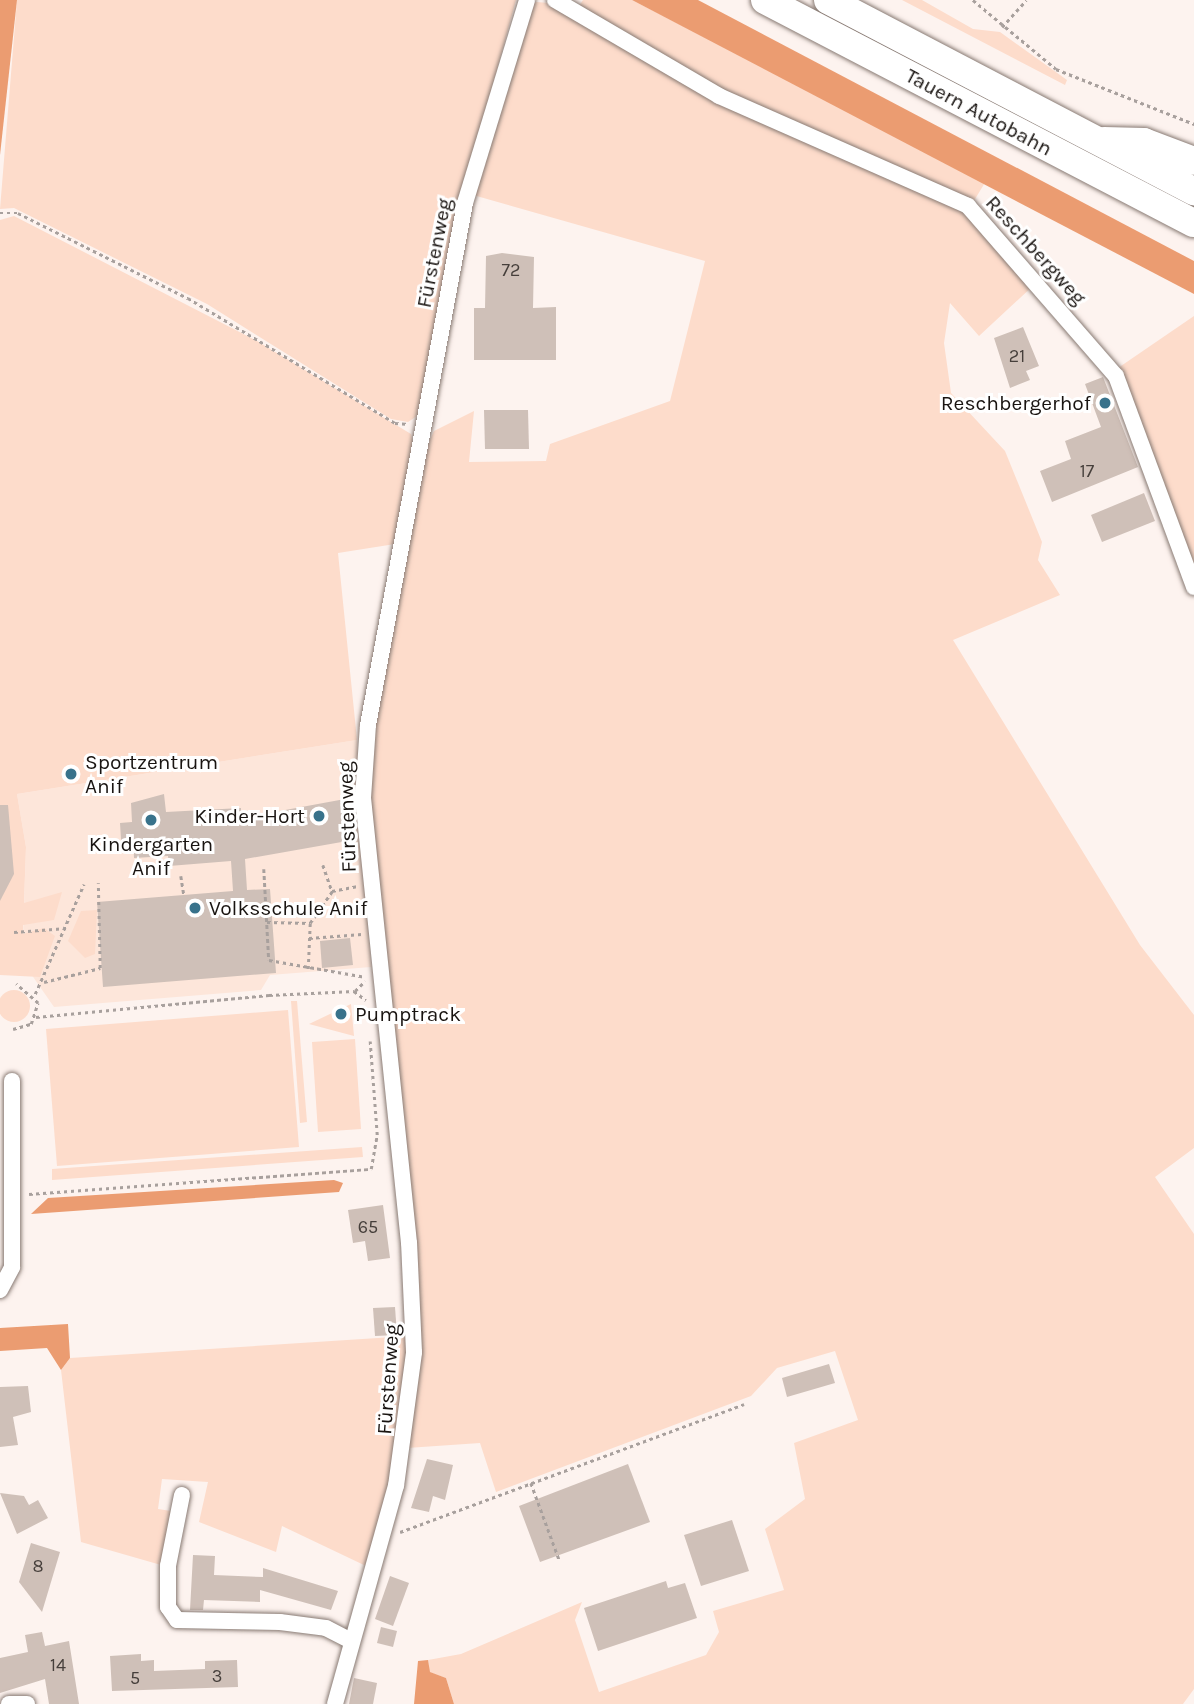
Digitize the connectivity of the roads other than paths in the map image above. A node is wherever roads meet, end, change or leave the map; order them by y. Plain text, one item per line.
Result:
1 (527, 0) edge
2 (555, 0) edge
3 (765, 0) edge
4 (828, 0) edge
5 (1098, 141) junction
6 (1194, 160) edge
7 (1194, 191) edge
8 (1194, 223) edge
9 (1194, 587) edge
10 (12, 1081) dead end
11 (0, 1290) edge
12 (182, 1494) dead end
13 (350, 1640) junction
14 (9, 1704) edge
15 (27, 1704) edge
16 (335, 1704) edge

1 - 13 street, Fürstenweg
2 - 9 street, Reschbergweg
3 - 8 highway, Tauern Autobahn
4 - 5 highway, Tauern Autobahn
5 - 6 highway
5 - 7 highway, Tauern Autobahn
10 - 11 street
12 - 13 street
13 - 16 street, Fürstenweg
14 - 15 street

